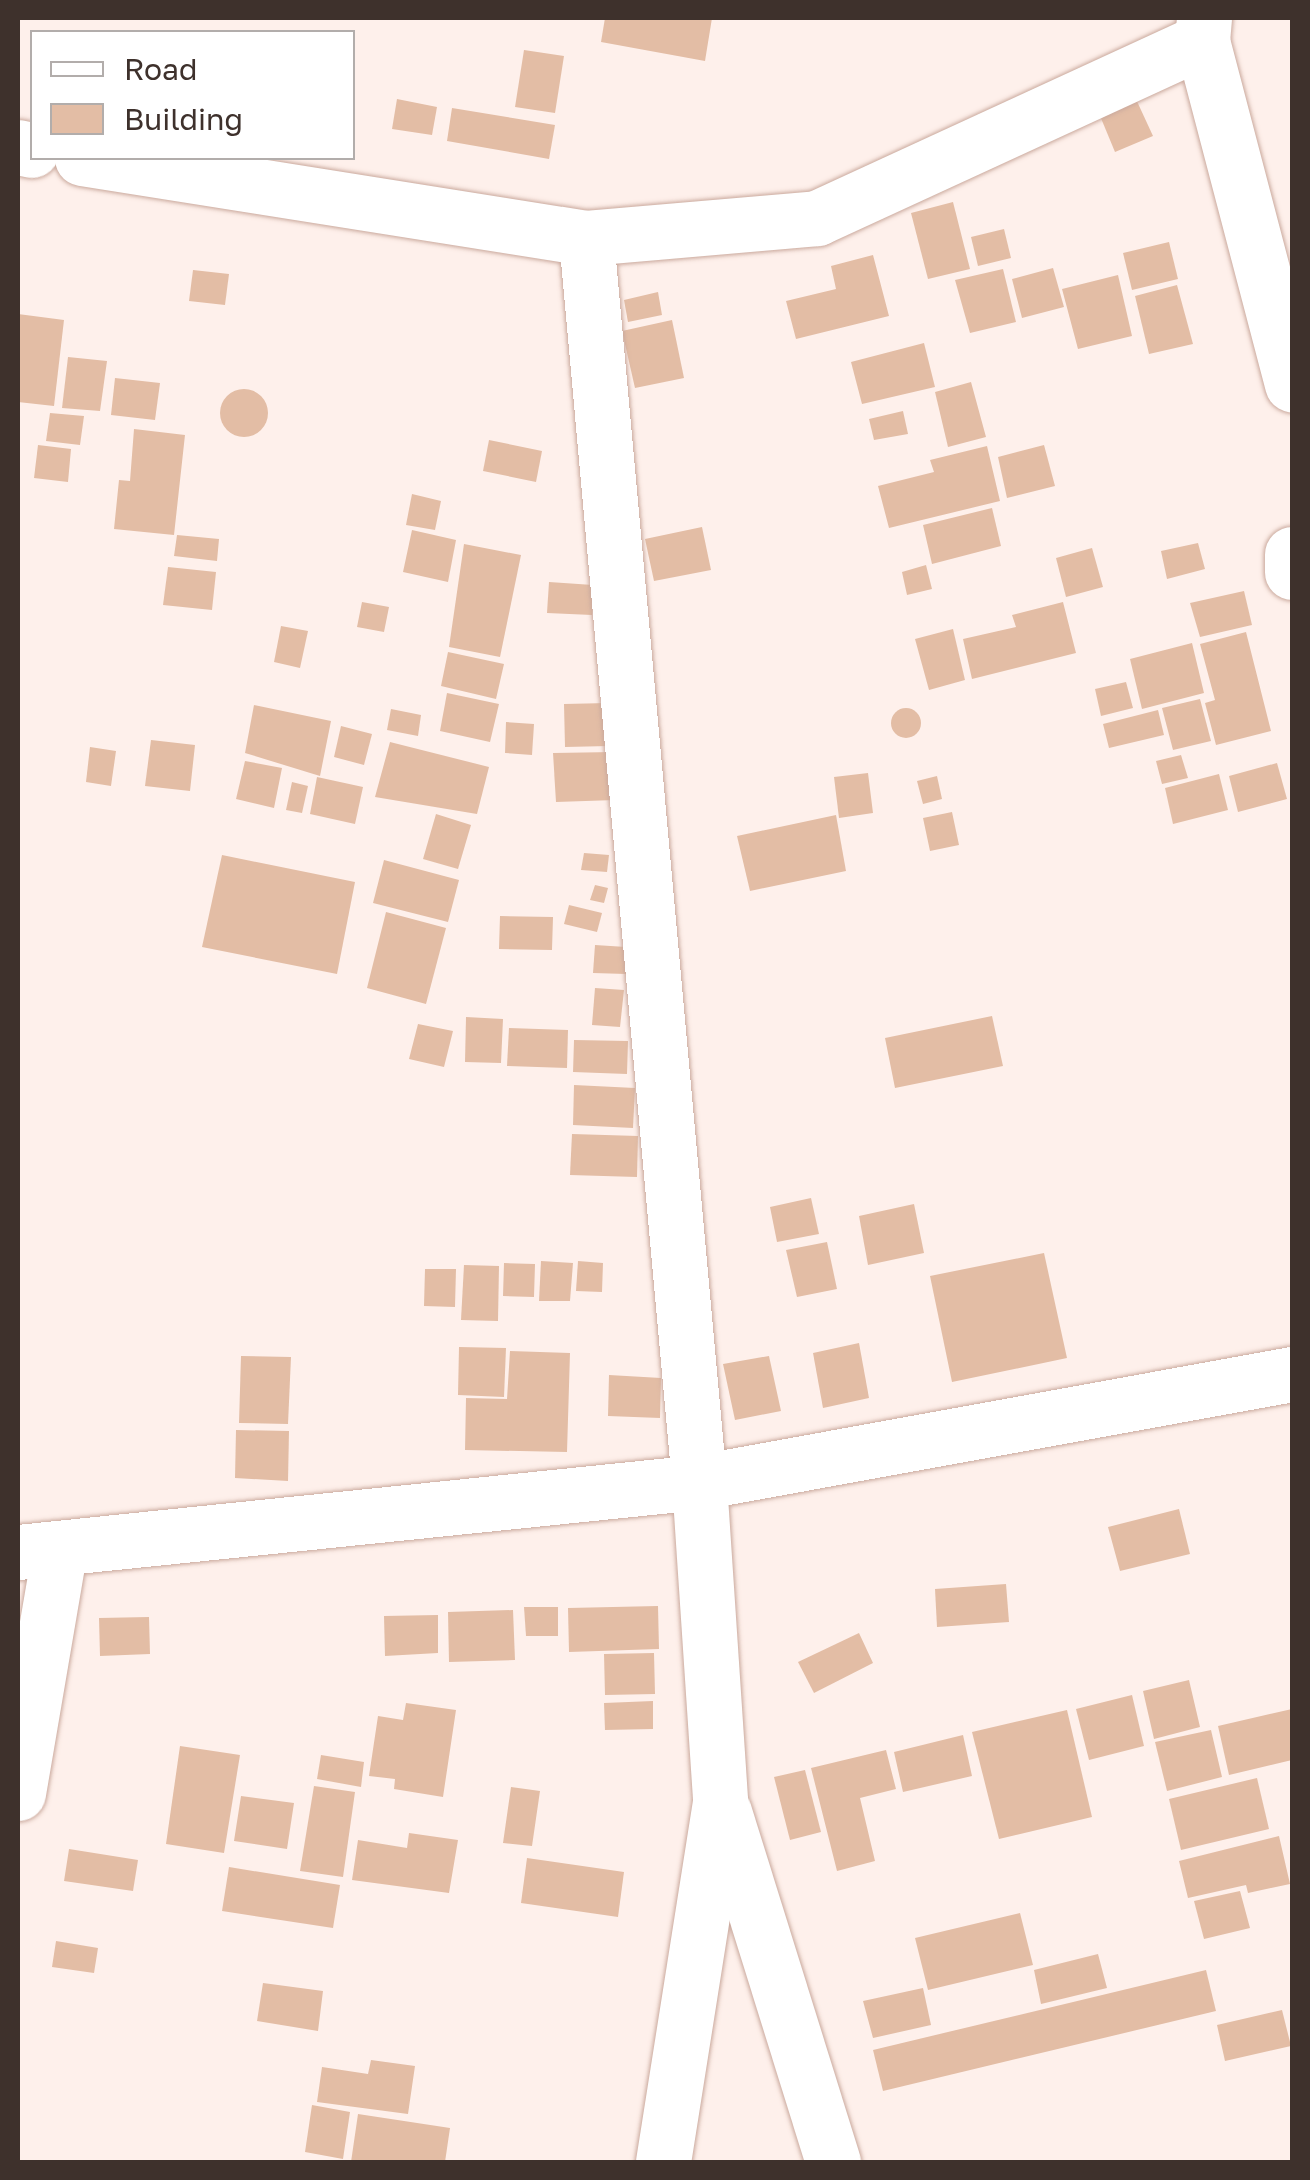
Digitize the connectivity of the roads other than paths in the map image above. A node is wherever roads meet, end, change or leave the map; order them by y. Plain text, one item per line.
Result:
1 (1203, 29) edge
2 (95, 160) edge
3 (586, 238) junction
4 (1292, 384) edge
5 (1292, 554) edge
6 (1292, 572) edge
7 (1292, 1374) edge
8 (699, 1482) junction
9 (38, 1552) edge
10 (18, 1793) edge
11 (720, 1802) junction
12 (663, 2162) edge
13 (833, 2162) edge

1 - 3 street
1 - 4 street
2 - 3 street
3 - 8 street
5 - 6 street
7 - 8 street
8 - 9 street
8 - 11 street
9 - 10 street
11 - 12 street
11 - 13 street

